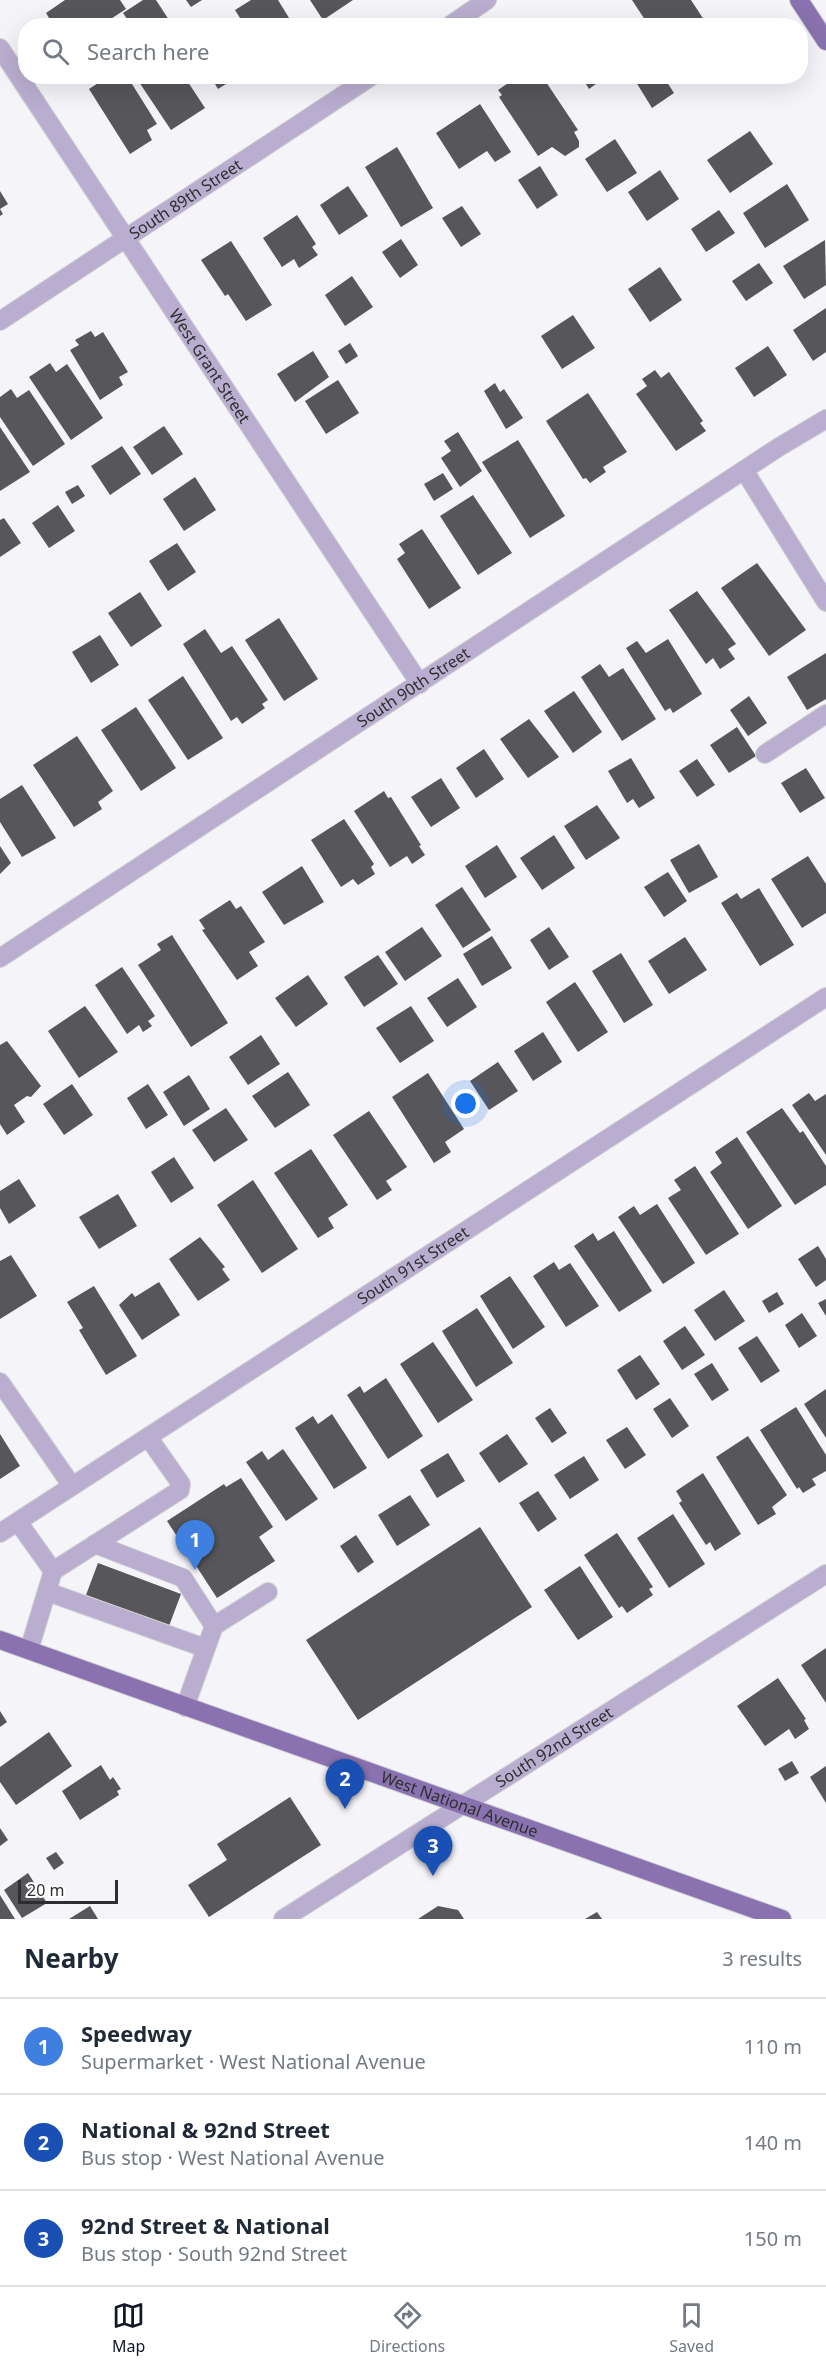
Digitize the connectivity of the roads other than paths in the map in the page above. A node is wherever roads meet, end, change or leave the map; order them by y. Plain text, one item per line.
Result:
1 (488, 0) edge
2 (799, 0) edge
3 (461, 18) edge
4 (826, 41) edge
5 (0, 48) edge
6 (18, 75) edge
7 (24, 84) edge
8 (360, 84) edge
9 (126, 240) junction
10 (0, 321) edge
11 (826, 419) edge
12 (744, 471) junction
13 (826, 602) edge
14 (420, 684) junction
15 (826, 714) edge
16 (765, 754) dead end
17 (0, 958) edge
18 (826, 997) edge
19 (0, 1382) edge
20 (148, 1437) junction
21 (72, 1486) junction
22 (18, 1522) junction
23 (0, 1533) edge
24 (95, 1544) junction
25 (53, 1571) junction
26 (826, 1574) edge
27 (48, 1592) junction
28 (268, 1592) dead end
29 (214, 1626) junction
30 (0, 1640) edge
31 (206, 1648) junction
32 (29, 1650) junction
33 (185, 1707) junction
34 (462, 1806) junction
35 (283, 1919) edge
36 (782, 1919) edge

1 - 3 street
2 - 4 main road
5 - 6 street, West Grant Street
7 - 9 street, West Grant Street
8 - 9 street, South 89th Street
9 - 10 street, South 89th Street
9 - 14 street, West Grant Street
11 - 12 street, South 90th Street
12 - 13 street
12 - 14 street, South 90th Street
14 - 17 street, South 90th Street
15 - 16 street
18 - 20 street, South 91st Street
19 - 21 street
20 - 21 street, South 91st Street
20 - 24 street
21 - 22 street, South 91st Street
22 - 23 street, South 91st Street
22 - 25 street
24 - 25 street
24 - 29 street
25 - 27 street
26 - 34 street, South 92nd Street
27 - 31 street
27 - 32 street
28 - 29 street
29 - 31 street
30 - 32 main road, West National Avenue
31 - 33 street
32 - 33 main road, West National Avenue
33 - 34 main road, West National Avenue
34 - 35 street, South 92nd Street
34 - 36 main road, West National Avenue

